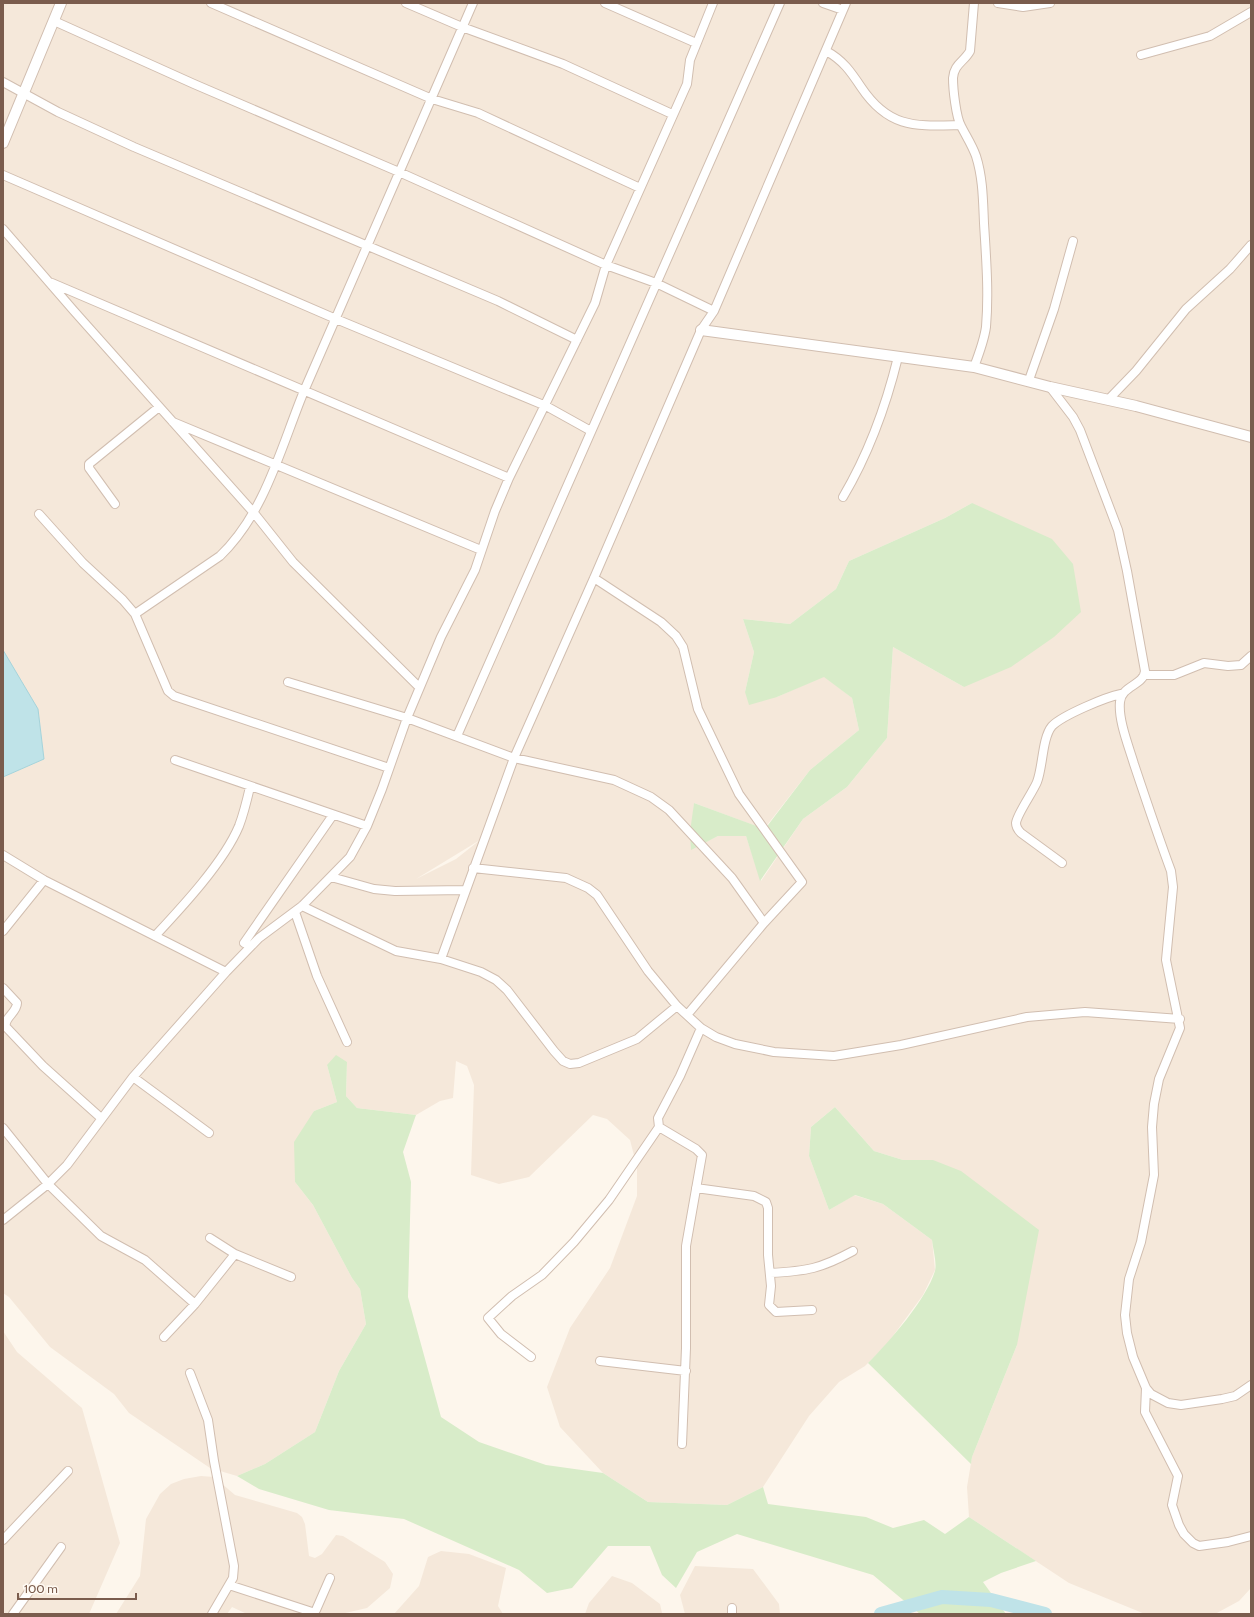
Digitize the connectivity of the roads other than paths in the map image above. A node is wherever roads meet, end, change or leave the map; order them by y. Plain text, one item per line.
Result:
1 (61, 3) edge
2 (211, 3) edge
3 (406, 3) edge
4 (473, 3) edge
5 (605, 3) edge
6 (713, 3) edge
7 (780, 3) edge
8 (823, 3) edge
9 (974, 3) edge
10 (998, 3) edge
11 (1050, 3) edge
12 (844, 7) edge
13 (1251, 12) edge
14 (54, 21) junction
15 (462, 28) junction
16 (696, 42) junction
17 (826, 51) junction
18 (1141, 55) dead end
19 (3, 82) edge
20 (24, 94) junction
21 (432, 99) junction
22 (672, 114) junction
23 (960, 125) junction
24 (3, 143) edge
25 (399, 172) junction
26 (3, 175) edge
27 (640, 188) junction
28 (3, 229) edge
29 (1073, 240) dead end
30 (368, 246) junction
31 (1251, 246) edge
32 (606, 266) junction
33 (50, 282) junction
34 (656, 283) junction
35 (714, 311) junction
36 (336, 319) junction
37 (701, 330) junction
38 (576, 340) junction
39 (898, 357) junction
40 (974, 367) junction
41 (1029, 380) junction
42 (1050, 387) junction
43 (304, 391) junction
44 (1108, 400) junction
45 (546, 406) junction
46 (159, 407) junction
47 (171, 420) junction
48 (591, 431) junction
49 (1251, 437) edge
50 (275, 464) junction
51 (509, 478) junction
52 (843, 497) dead end
53 (115, 504) dead end
54 (254, 513) junction
55 (39, 514) dead end
56 (481, 550) junction
57 (594, 578) junction
58 (135, 614) junction
59 (1251, 656) edge
60 (1144, 675) junction
61 (288, 682) dead end
62 (419, 687) junction
63 (1121, 694) junction
64 (407, 718) junction
65 (457, 736) junction
66 (514, 758) junction
67 (175, 760) dead end
68 (389, 768) junction
69 (250, 787) junction
70 (333, 815) junction
71 (367, 826) junction
72 (3, 855) edge
73 (1062, 863) dead end
74 (473, 868) junction
75 (331, 877) junction
76 (44, 880) junction
77 (465, 890) junction
78 (302, 906) junction
79 (295, 912) junction
80 (764, 923) junction
81 (3, 931) edge
82 (155, 936) junction
83 (244, 943) dead end
84 (441, 959) junction
85 (226, 972) junction
86 (3, 988) edge
87 (677, 1006) junction
88 (687, 1015) junction
89 (1180, 1019) junction
90 (701, 1028) junction
91 (347, 1042) dead end
92 (133, 1077) junction
93 (101, 1118) junction
94 (659, 1127) junction
95 (3, 1128) edge
96 (209, 1133) dead end
97 (48, 1184) junction
98 (696, 1188) junction
99 (3, 1220) edge
100 (210, 1238) dead end
101 (853, 1251) dead end
102 (235, 1254) junction
103 (770, 1273) junction
104 (291, 1277) dead end
105 (194, 1304) junction
106 (812, 1310) dead end
107 (164, 1337) dead end
108 (531, 1357) dead end
109 (600, 1361) dead end
110 (686, 1372) junction
111 (190, 1373) dead end
112 (1251, 1385) edge
113 (1146, 1388) junction
114 (682, 1444) dead end
115 (68, 1471) dead end
116 (1251, 1536) edge
117 (3, 1540) edge
118 (61, 1547) dead end
119 (330, 1578) dead end
120 (229, 1585) junction
121 (13, 1614) edge
122 (212, 1614) edge

1 - 14 street
2 - 21 street
3 - 15 street
4 - 15 street
5 - 16 street
6 - 16 street
7 - 34 street
8 - 12 street
9 - 23 street
10 - 11 street
12 - 17 street
13 - 18 street
14 - 20 street
14 - 25 street
15 - 21 street
15 - 22 street
16 - 22 street
17 - 23 street
17 - 35 street
19 - 20 street
20 - 24 street
20 - 30 street
21 - 25 street
21 - 27 street
22 - 27 street
23 - 40 street
25 - 30 street
25 - 32 street
26 - 36 street
27 - 32 street
28 - 33 street
29 - 41 street
30 - 36 street
30 - 38 street
31 - 44 street
32 - 34 street
32 - 38 street
33 - 43 street
33 - 46 street
34 - 35 street
34 - 48 street
35 - 37 street
36 - 43 street
36 - 45 street
37 - 39 street
37 - 57 street
38 - 45 street
39 - 40 street
39 - 52 street
40 - 41 street
41 - 42 street
42 - 44 street
42 - 60 street
43 - 50 street
43 - 51 street
44 - 49 street
45 - 48 street
45 - 51 street
46 - 47 street
46 - 53 street
47 - 50 street
47 - 54 street
48 - 65 street
50 - 54 street
50 - 56 street
51 - 56 street
54 - 58 street
54 - 62 street
55 - 58 street
56 - 62 street
57 - 66 street
57 - 80 street
58 - 68 street
59 - 60 street
60 - 63 street
61 - 64 street
62 - 64 street
63 - 73 street
63 - 89 street
64 - 65 street
64 - 68 street
65 - 66 street
66 - 74 street
66 - 80 street
67 - 69 street
68 - 71 street
69 - 70 street
69 - 82 street
70 - 71 street
70 - 83 street
71 - 75 street
72 - 76 street
74 - 77 street
74 - 87 street
75 - 77 street
75 - 78 street
76 - 81 street
76 - 82 street
77 - 84 street
78 - 79 street
78 - 84 street
79 - 85 street
79 - 91 street
80 - 88 street
82 - 85 street
84 - 87 street
85 - 92 street
86 - 93 street
87 - 88 street
88 - 90 street
89 - 90 street
89 - 113 street
90 - 94 street
92 - 93 street
92 - 96 street
93 - 97 street
94 - 98 street
94 - 108 street
95 - 97 street
97 - 99 street
97 - 105 street
98 - 103 street
98 - 110 street
100 - 102 street
101 - 103 street
102 - 104 street
102 - 105 street
103 - 106 street
105 - 107 street
109 - 110 street
110 - 114 street
111 - 120 street
112 - 113 street
113 - 116 street
115 - 117 street
118 - 121 street
119 - 120 street
120 - 122 street

